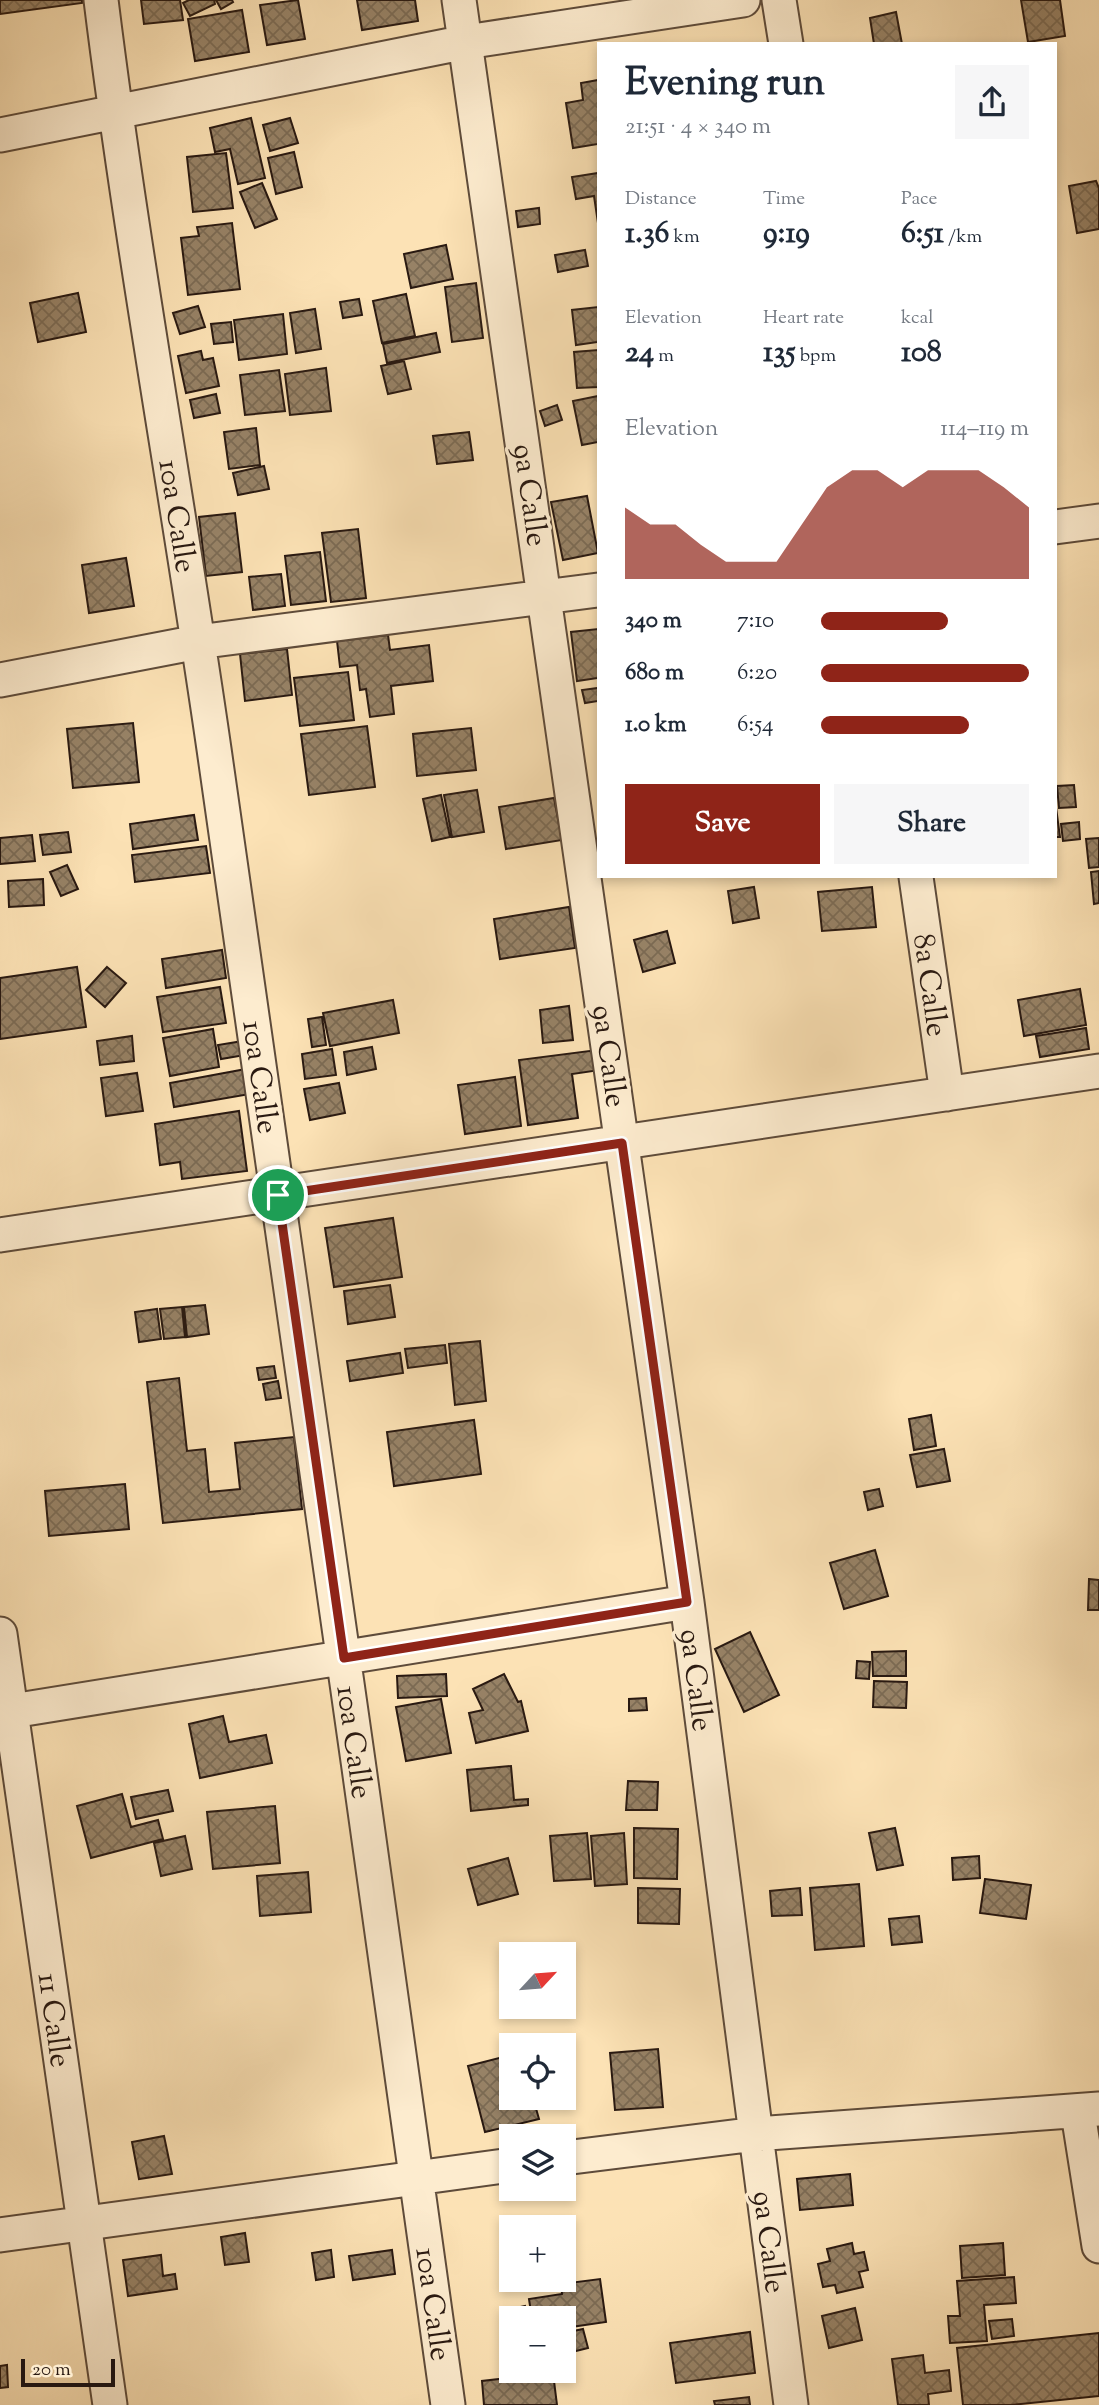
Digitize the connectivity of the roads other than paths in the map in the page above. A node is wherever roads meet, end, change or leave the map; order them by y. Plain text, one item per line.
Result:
1 (101, 0) edge
2 (459, 0) edge
3 (743, 0) edge
4 (779, 0) edge
5 (466, 42) junction
6 (786, 42) edge
7 (115, 113) junction
8 (0, 135) edge
9 (1099, 521) edge
10 (1057, 527) edge
11 (597, 590) edge
12 (546, 597) junction
13 (198, 642) junction
14 (0, 680) edge
15 (916, 878) edge
16 (1099, 1071) edge
17 (947, 1094) junction
18 (622, 1143) junction
19 (278, 1195) junction
20 (0, 1235) edge
21 (687, 1602) junction
22 (0, 1634) edge
23 (344, 1658) junction
24 (6, 1712) edge
25 (1089, 2111) edge
26 (756, 2134) junction
27 (576, 2156) edge
28 (499, 2167) edge
29 (416, 2178) junction
30 (84, 2222) junction
31 (0, 2235) edge
32 (1099, 2246) edge
33 (110, 2405) edge
34 (448, 2405) edge
35 (791, 2405) edge

1 - 7 street, 10a Calle
2 - 5 street, 9a Calle
3 - 5 street
4 - 6 street
5 - 7 street
5 - 12 street, 9a Calle
7 - 8 street
7 - 13 street, 10a Calle
9 - 10 street
11 - 12 street
12 - 13 street
12 - 18 street, 9a Calle
13 - 14 street
13 - 19 street, 10a Calle
15 - 17 street, 8a Calle
16 - 17 street
17 - 18 street
18 - 19 street
18 - 21 street, 9a Calle
19 - 20 street
19 - 23 street, 10a Calle
21 - 23 street
21 - 26 street, 9a Calle
22 - 24 street, 11 Calle
23 - 24 street
23 - 29 street, 10a Calle
24 - 30 street, 11 Calle
25 - 26 street
25 - 32 street
26 - 27 street
26 - 35 street, 9a Calle
28 - 29 street
29 - 30 street
29 - 34 street, 10a Calle
30 - 31 street
30 - 33 street, 11 Calle

